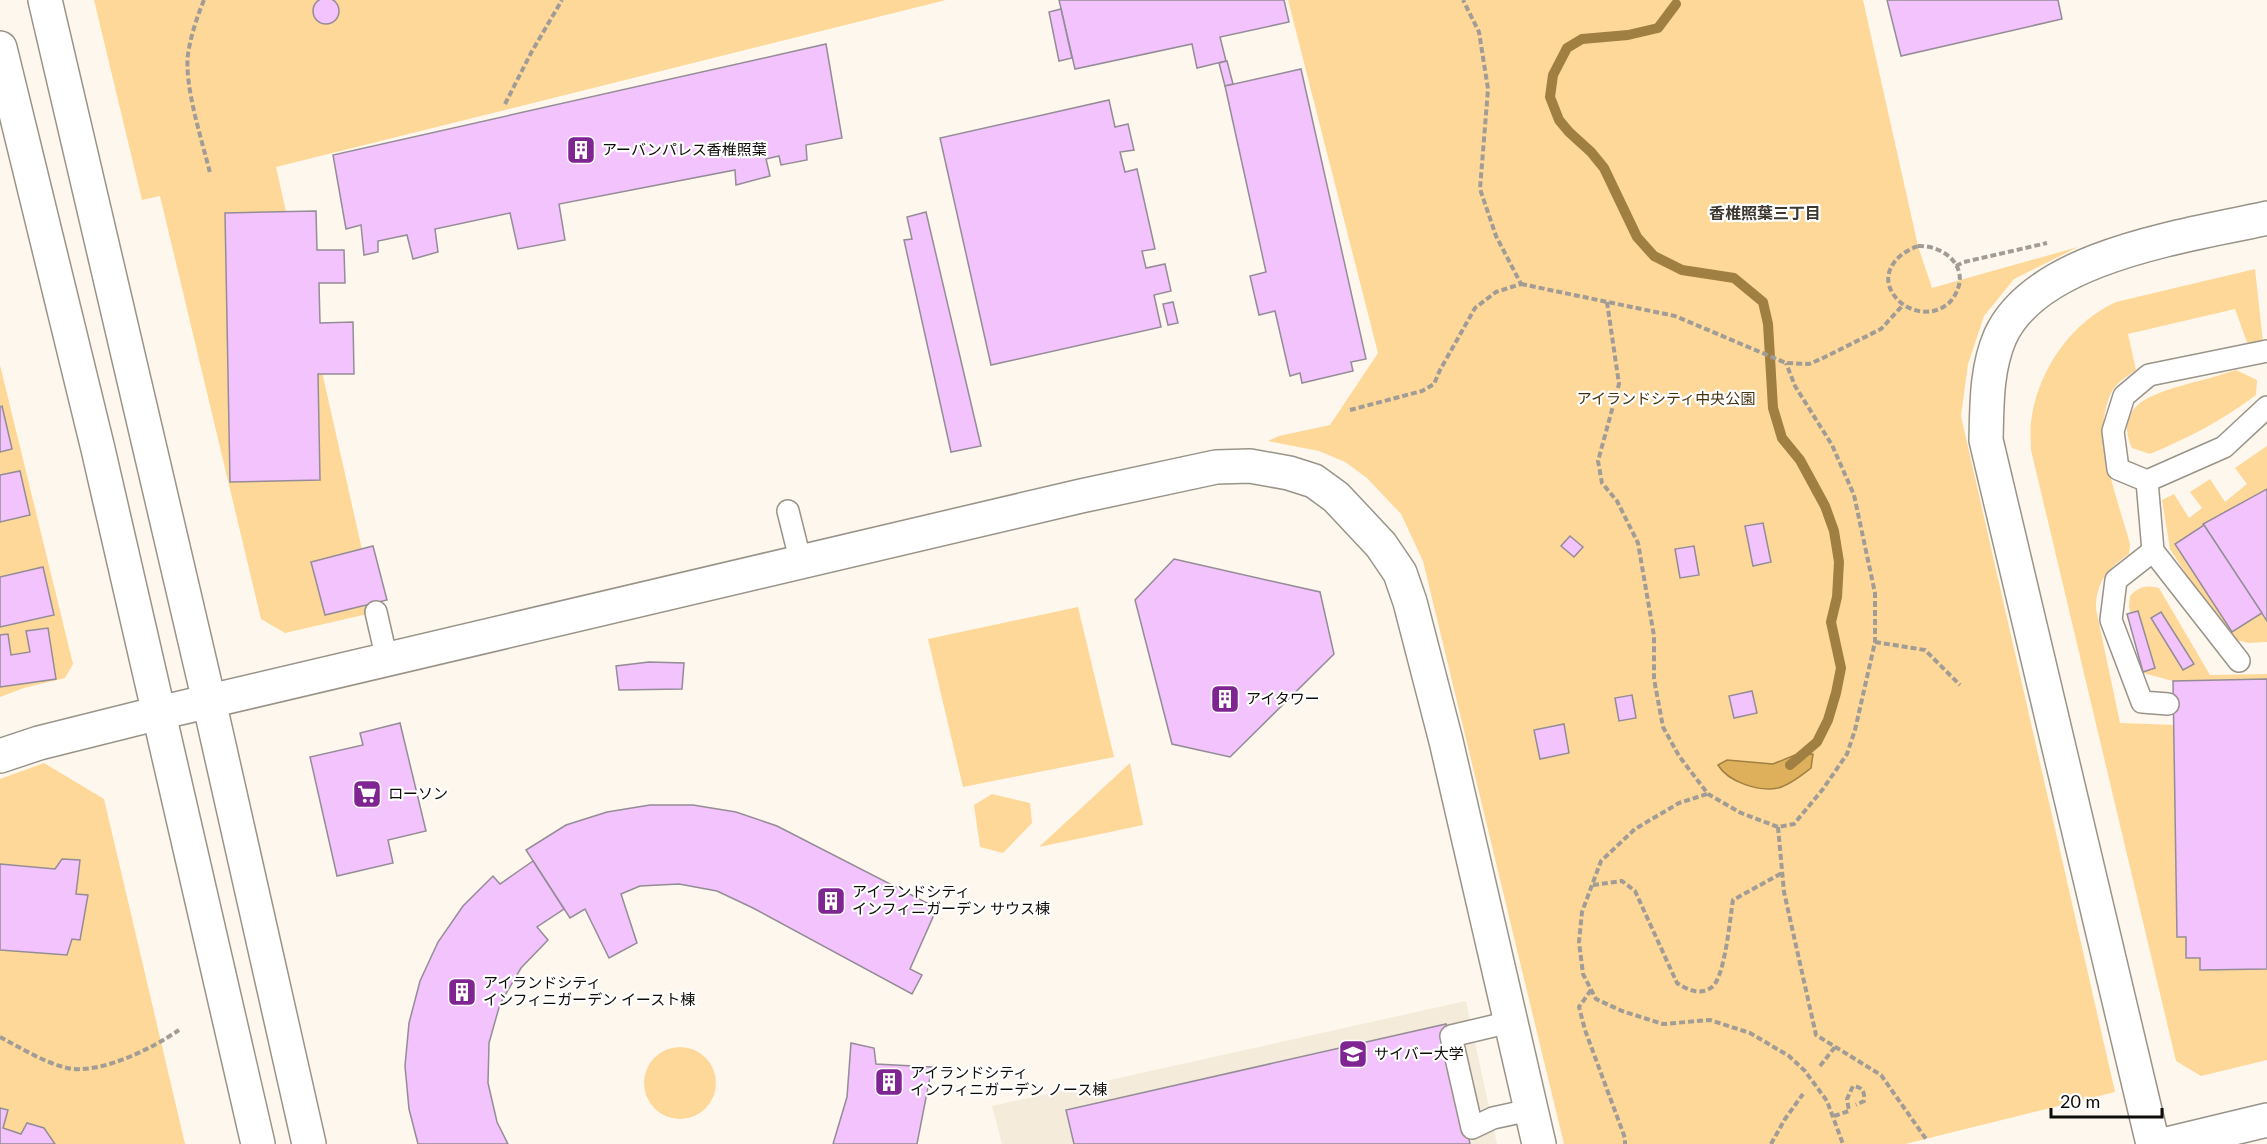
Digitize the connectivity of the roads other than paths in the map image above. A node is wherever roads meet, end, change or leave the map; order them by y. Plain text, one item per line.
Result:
1 (45, 0) edge
2 (0, 48) edge
3 (2267, 219) edge
4 (2267, 351) edge
5 (2267, 407) edge
6 (2147, 481) junction
7 (788, 511) dead end
8 (2153, 551) junction
9 (801, 563) junction
10 (376, 612) dead end
11 (387, 660) junction
12 (2239, 661) dead end
13 (209, 701) junction
14 (2168, 704) dead end
15 (159, 713) junction
16 (0, 756) edge
17 (1510, 1022) junction
18 (1530, 1110) junction
19 (2267, 1120) edge
20 (258, 1144) edge
21 (309, 1144) edge
22 (1539, 1144) edge
23 (2153, 1144) edge
24 (2167, 1144) edge

1 - 13 street
2 - 15 street
3 - 23 street
4 - 6 lane
5 - 6 lane
6 - 8 lane
7 - 9 lane
8 - 12 lane
8 - 14 lane
9 - 11 street
9 - 17 street
10 - 11 lane
11 - 13 street
13 - 15 street
13 - 21 street
15 - 16 street
15 - 20 street
17 - 18 street
17 - 18 lane
18 - 22 street
19 - 24 street

